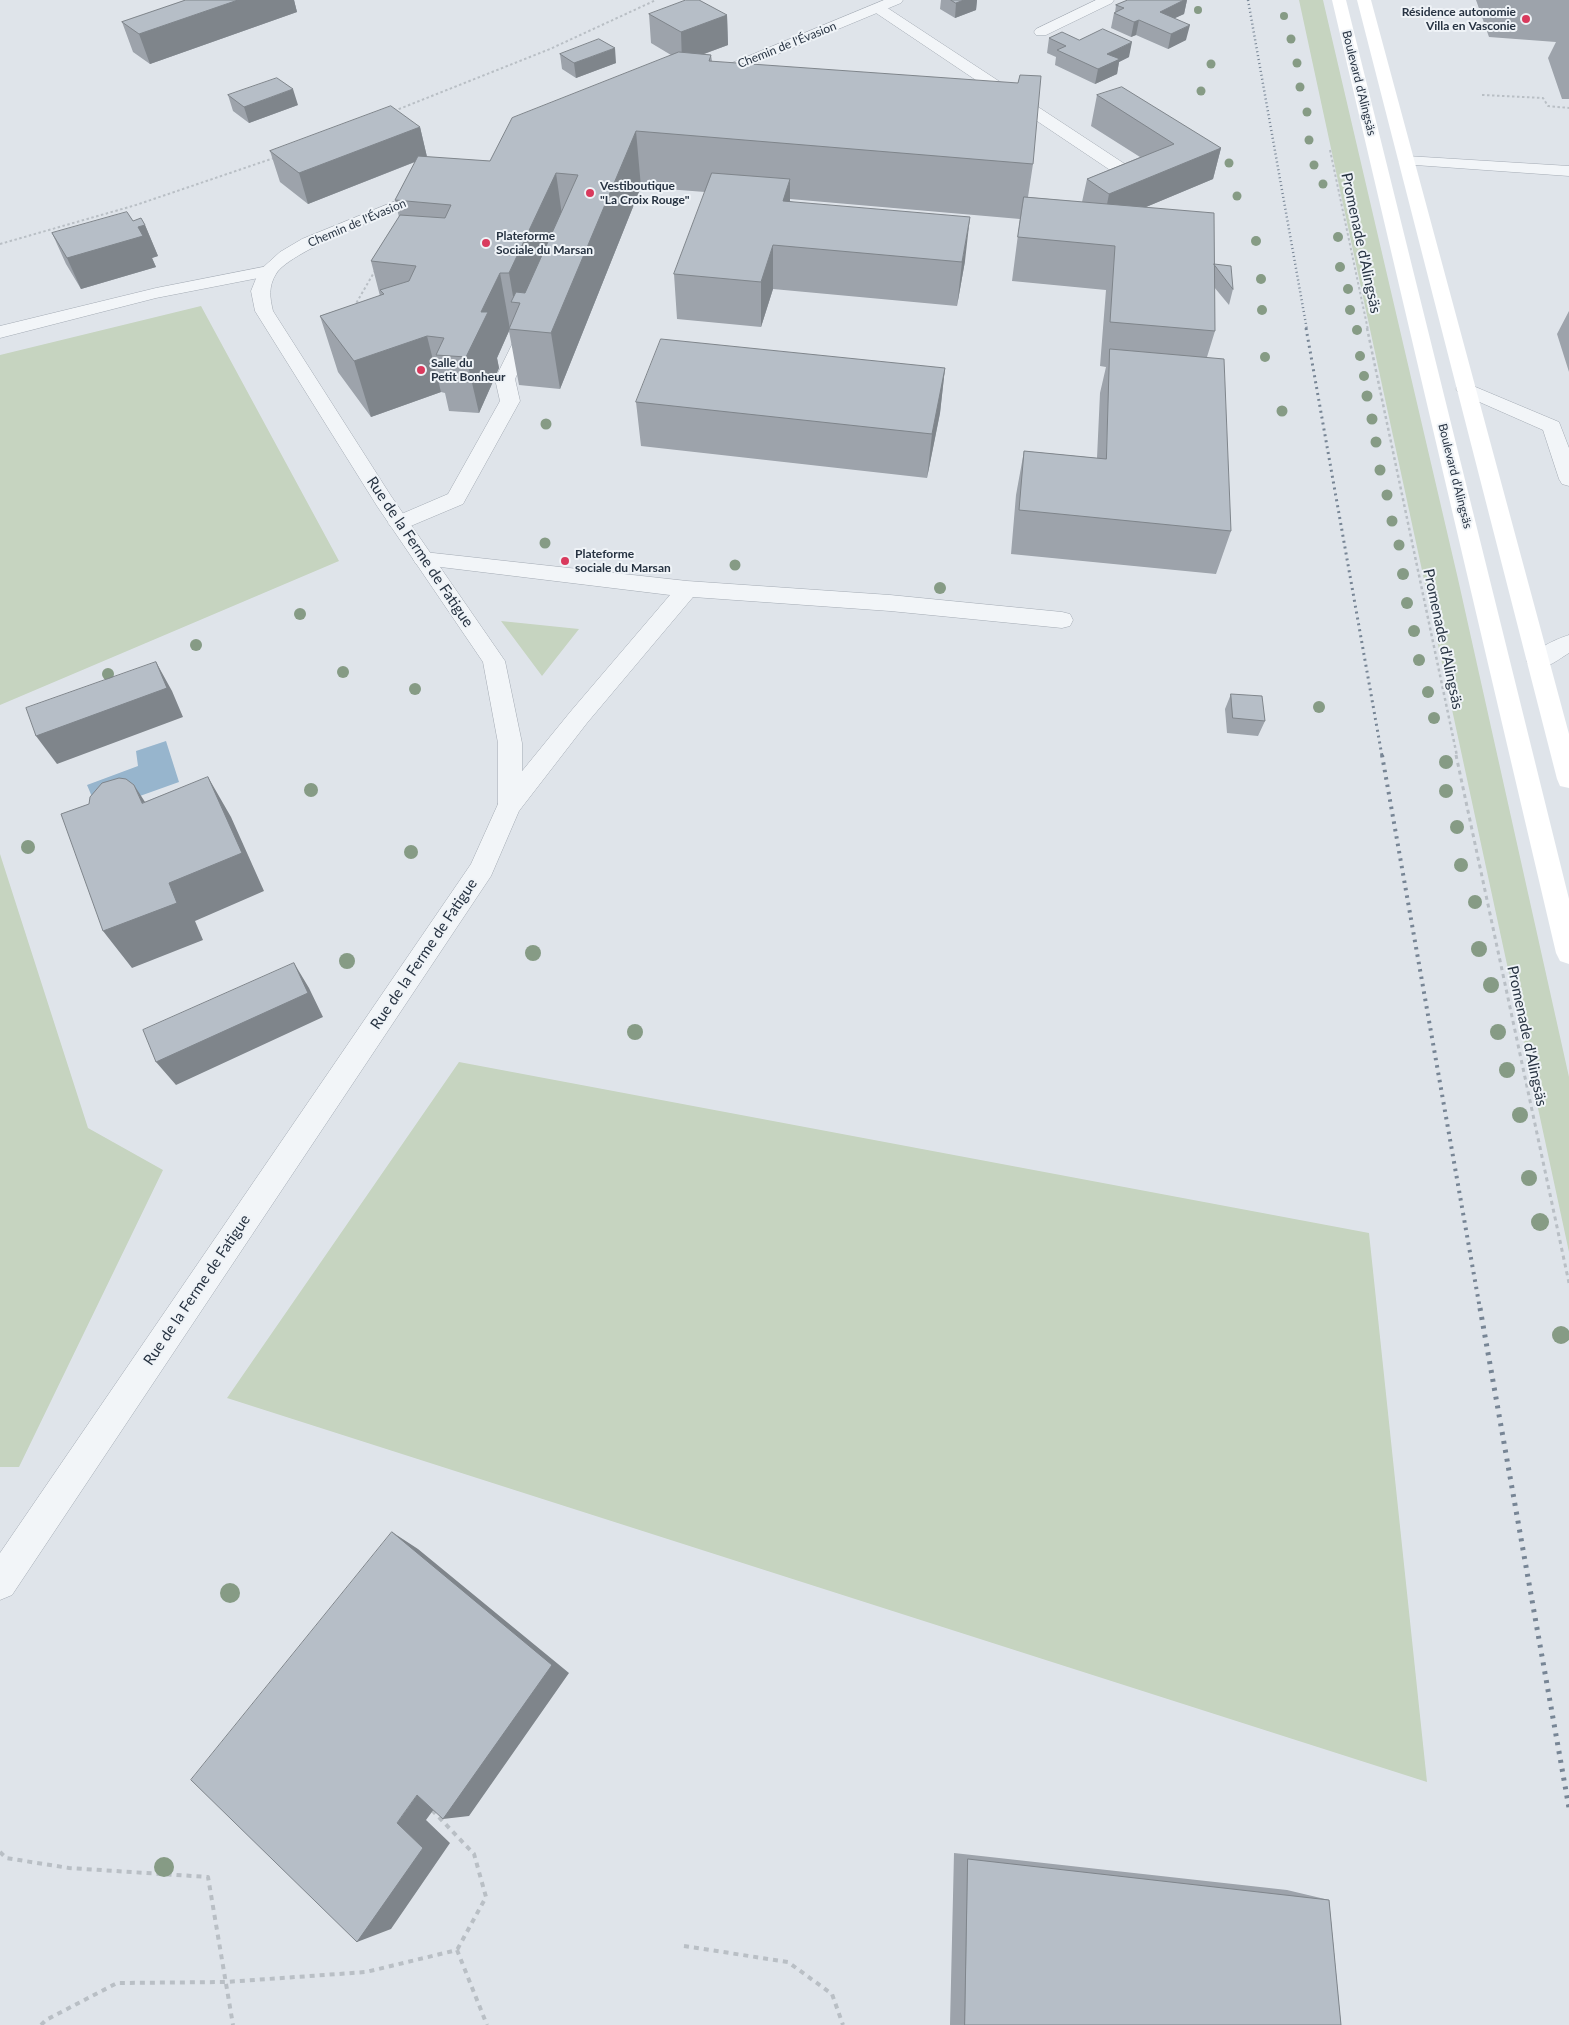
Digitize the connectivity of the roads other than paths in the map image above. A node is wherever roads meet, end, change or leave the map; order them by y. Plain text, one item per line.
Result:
1 (896, 0) edge
2 (1106, 0) edge
3 (1339, 0) edge
4 (1364, 0) edge
5 (878, 8) junction
6 (1041, 32) dead end
7 (690, 85) edge
8 (1407, 161) junction
9 (1569, 171) edge
10 (1128, 174) edge
11 (441, 188) edge
12 (268, 272) junction
13 (260, 291) joint
14 (538, 309) edge
15 (0, 332) edge
16 (1466, 389) junction
17 (1560, 422) edge
18 (1569, 479) edge
19 (399, 523) junction
20 (424, 559) junction
21 (687, 589) junction
22 (1062, 620) dead end
23 (1569, 642) edge
24 (1538, 661) junction
25 (1569, 779) edge
26 (510, 804) junction
27 (1569, 953) edge
28 (0, 1583) edge

1 - 5 street, Chemin de l'Évasion
2 - 6 street
3 - 27 main road, Boulevard d'Alingsäs
4 - 8 main road, Boulevard d'Alingsäs
5 - 7 street, Chemin de l'Évasion
5 - 10 street
8 - 9 street
8 - 16 main road, Boulevard d'Alingsäs
11 - 12 street, Chemin de l'Évasion
12 - 13 street, Chemin de l'Évasion
12 - 15 street
13 - 19 street, Rue de la Ferme de Fatigue
14 - 19 street
16 - 17 street
16 - 24 main road, Boulevard d'Alingsäs
17 - 18 street
19 - 20 street, Rue de la Ferme de Fatigue
20 - 21 street
20 - 26 street, Rue de la Ferme de Fatigue
21 - 22 street
21 - 26 street
23 - 24 street
24 - 25 main road, Boulevard d'Alingsäs
26 - 28 street, Rue de la Ferme de Fatigue

